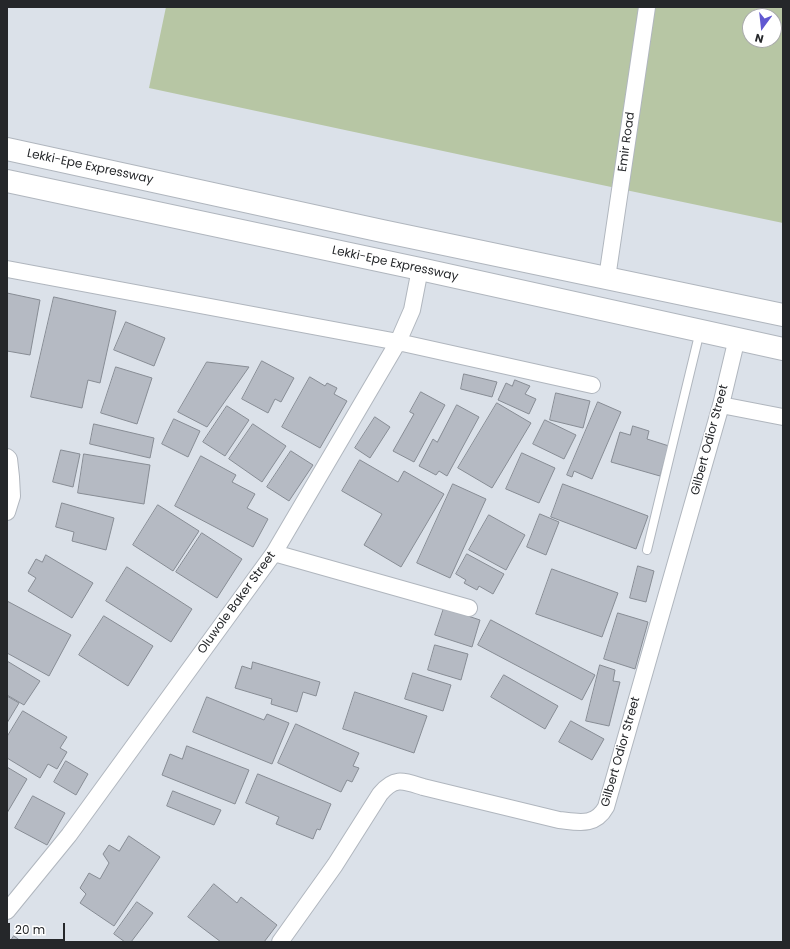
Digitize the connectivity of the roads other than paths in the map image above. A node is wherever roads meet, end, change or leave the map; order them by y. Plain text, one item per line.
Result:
1 (647, 7) edge
2 (7, 149) edge
3 (7, 181) edge
4 (420, 269) junction
5 (7, 270) edge
6 (607, 278) junction
7 (783, 315) edge
8 (701, 330) junction
9 (737, 338) junction
10 (398, 342) junction
11 (783, 349) edge
12 (592, 385) dead end
13 (721, 405) junction
14 (783, 418) edge
15 (7, 457) edge
16 (7, 512) edge
17 (647, 550) dead end
18 (274, 553) junction
19 (469, 608) dead end
20 (7, 911) edge
21 (280, 942) edge

1 - 6 street, Emir Road
2 - 6 highway, Lekki-Epe Expressway
3 - 4 highway, Lekki-Epe Expressway
4 - 8 highway, Lekki-Epe Expressway
4 - 10 street, Oluwole Baker Street
5 - 10 street
6 - 7 highway, Lekki-Epe Expressway
8 - 9 highway, Lekki-Epe Expressway
8 - 17 lane
9 - 11 highway, Lekki-Epe Expressway
9 - 13 street, Gilbert Odior Street
10 - 12 street
10 - 18 street, Oluwole Baker Street
13 - 14 street
13 - 21 street, Gilbert Odior Street
15 - 16 street
18 - 19 street
18 - 20 street, Oluwole Baker Street

